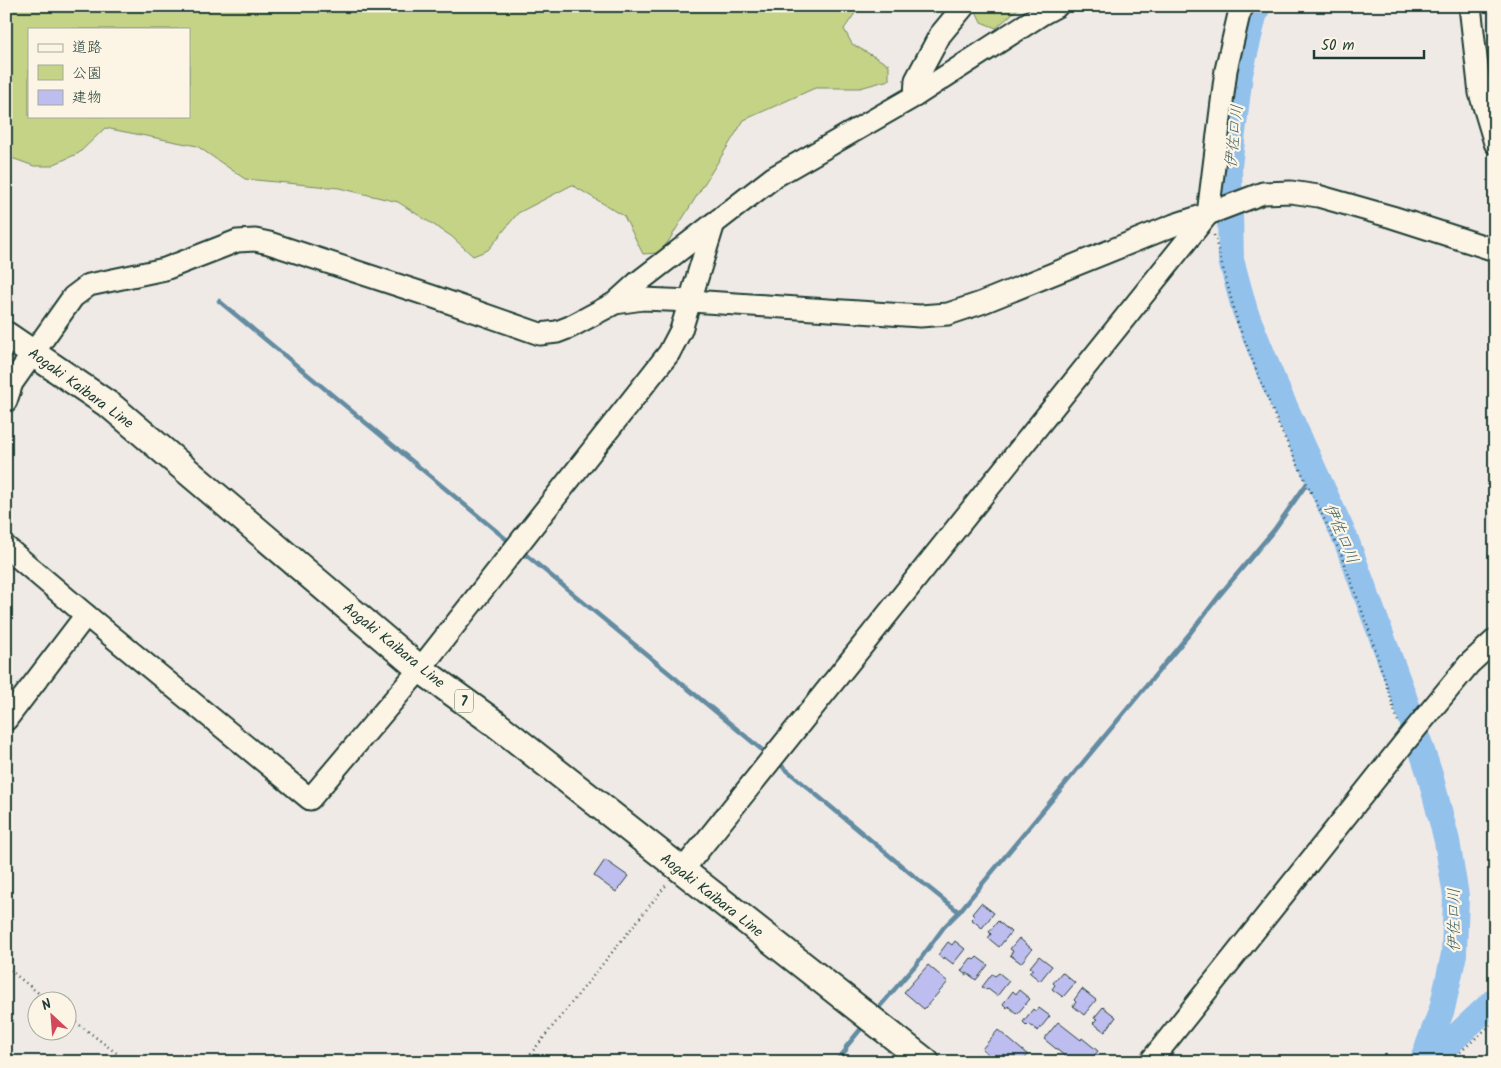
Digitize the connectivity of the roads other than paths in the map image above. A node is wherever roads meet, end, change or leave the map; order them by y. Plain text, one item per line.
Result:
1 (964, 6) edge
2 (1057, 6) edge
3 (1243, 6) edge
4 (1470, 6) edge
5 (915, 96) junction
6 (1495, 143) edge
7 (1222, 209) junction
8 (714, 223) junction
9 (1495, 250) edge
10 (691, 301) junction
11 (615, 303) junction
12 (6, 336) edge
13 (33, 353) junction
14 (6, 401) edge
15 (6, 547) edge
16 (86, 615) junction
17 (1495, 640) edge
18 (420, 669) junction
19 (6, 720) edge
20 (681, 870) junction
21 (926, 1062) edge
22 (1150, 1062) edge

1 - 5 street
2 - 5 street
3 - 7 street
4 - 6 street
5 - 8 street
7 - 9 street
7 - 10 street
7 - 20 street
8 - 10 street
8 - 11 street
10 - 11 street
10 - 18 street
11 - 13 street
12 - 13 main road, Aogaki Kaibara Line / 7
13 - 14 street
13 - 18 main road, Aogaki Kaibara Line / 7
15 - 16 street
16 - 18 street
16 - 19 street
17 - 22 street
18 - 20 main road, Aogaki Kaibara Line / 7
20 - 21 main road, Aogaki Kaibara Line / 7

